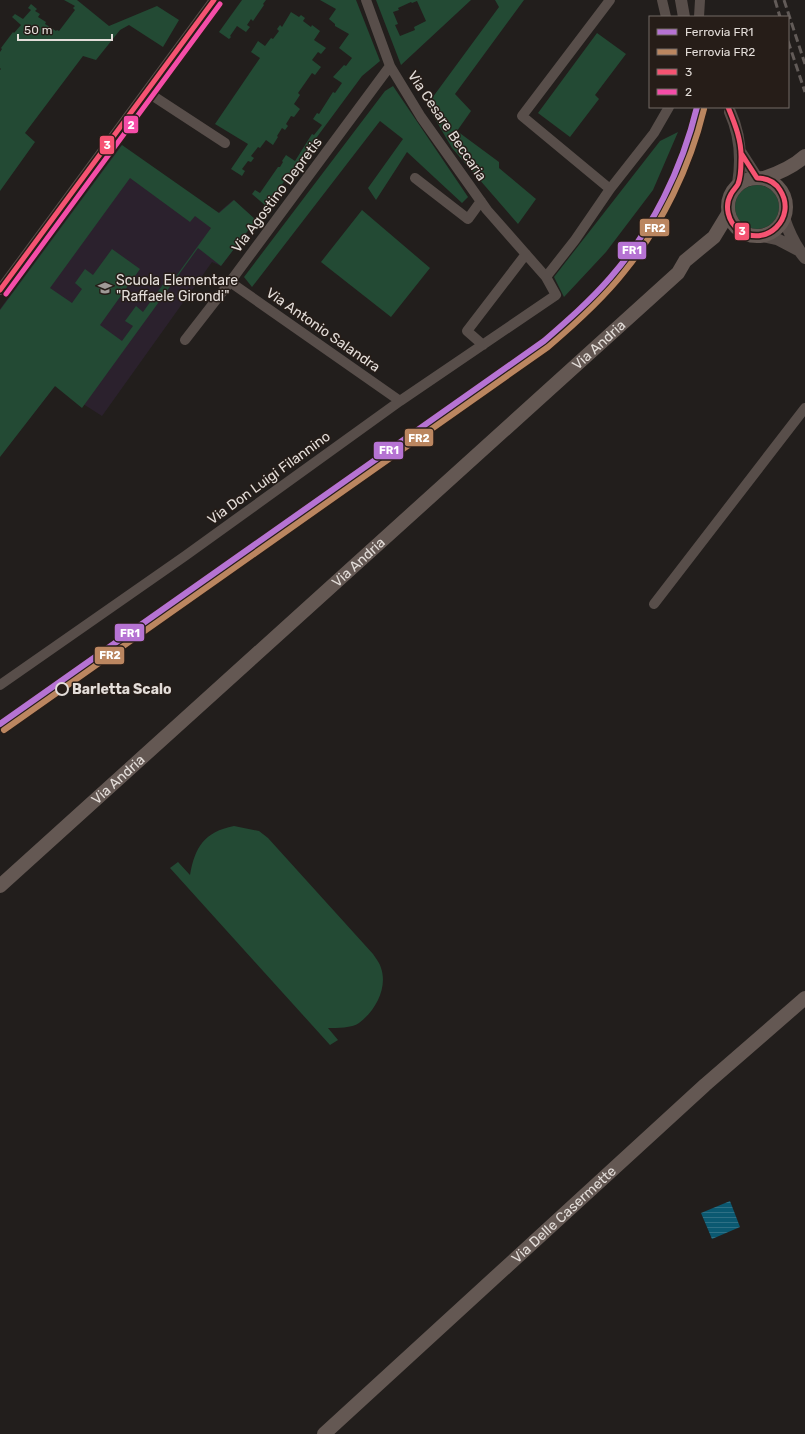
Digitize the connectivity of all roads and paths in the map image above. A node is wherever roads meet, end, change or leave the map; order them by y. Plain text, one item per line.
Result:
1 (214, 0) edge
2 (366, 0) edge
3 (610, 0) edge
4 (662, 0) edge
5 (681, 0) edge
6 (700, 0) edge
7 (666, 16) edge
8 (684, 16) edge
9 (699, 16) edge
10 (390, 66) junction
11 (147, 92) junction
12 (669, 108) edge
13 (730, 112) dead end
14 (225, 143) dead end
15 (741, 153) junction
16 (802, 159) edge
17 (415, 178) dead end
18 (760, 178) junction
19 (738, 184) junction
20 (610, 188) junction
21 (783, 195) junction
22 (481, 201) junction
23 (728, 214) junction
24 (784, 218) junction
25 (738, 230) junction
26 (762, 236) junction
27 (714, 237) junction
28 (526, 254) junction
29 (801, 254) edge
30 (546, 277) junction
31 (230, 282) junction
32 (0, 290) edge
33 (556, 295) joint
34 (185, 340) dead end
35 (483, 345) junction
36 (400, 402) junction
37 (805, 408) edge
38 (654, 604) dead end
39 (0, 685) edge
40 (0, 886) edge
41 (805, 998) edge
42 (324, 1434) edge

1 - 11 street
2 - 10 street, Via Cesare Beccaria
3 - 20 street
4 - 7 street
5 - 8 street
6 - 9 street
10 - 22 street, Via Cesare Beccaria
10 - 31 street, Via Agostino Depretis
11 - 14 street
11 - 32 street
12 - 20 street
13 - 15 street
15 - 18 street
15 - 19 street
16 - 18 main road
16 - 21 main road
17 - 22 street
18 - 19 main road
18 - 21 main road
19 - 23 main road
20 - 30 street
21 - 24 main road
22 - 28 street, Via Cesare Beccaria
23 - 25 main road
23 - 27 main road, Via Andria
24 - 26 main road
24 - 29 street
25 - 26 main road
25 - 27 main road, Via Andria
26 - 29 street
27 - 40 main road, Via Andria
28 - 30 street, Via Cesare Beccaria
28 - 35 street
30 - 33 street, Via Cesare Beccaria
31 - 34 street, Via Agostino Depretis
31 - 36 street, Via Antonio Salandra
33 - 35 street, Via Don Luigi Filannino
35 - 36 street, Via Don Luigi Filannino
36 - 39 street, Via Don Luigi Filannino
37 - 38 street
41 - 42 main road, Via Delle Casermette

